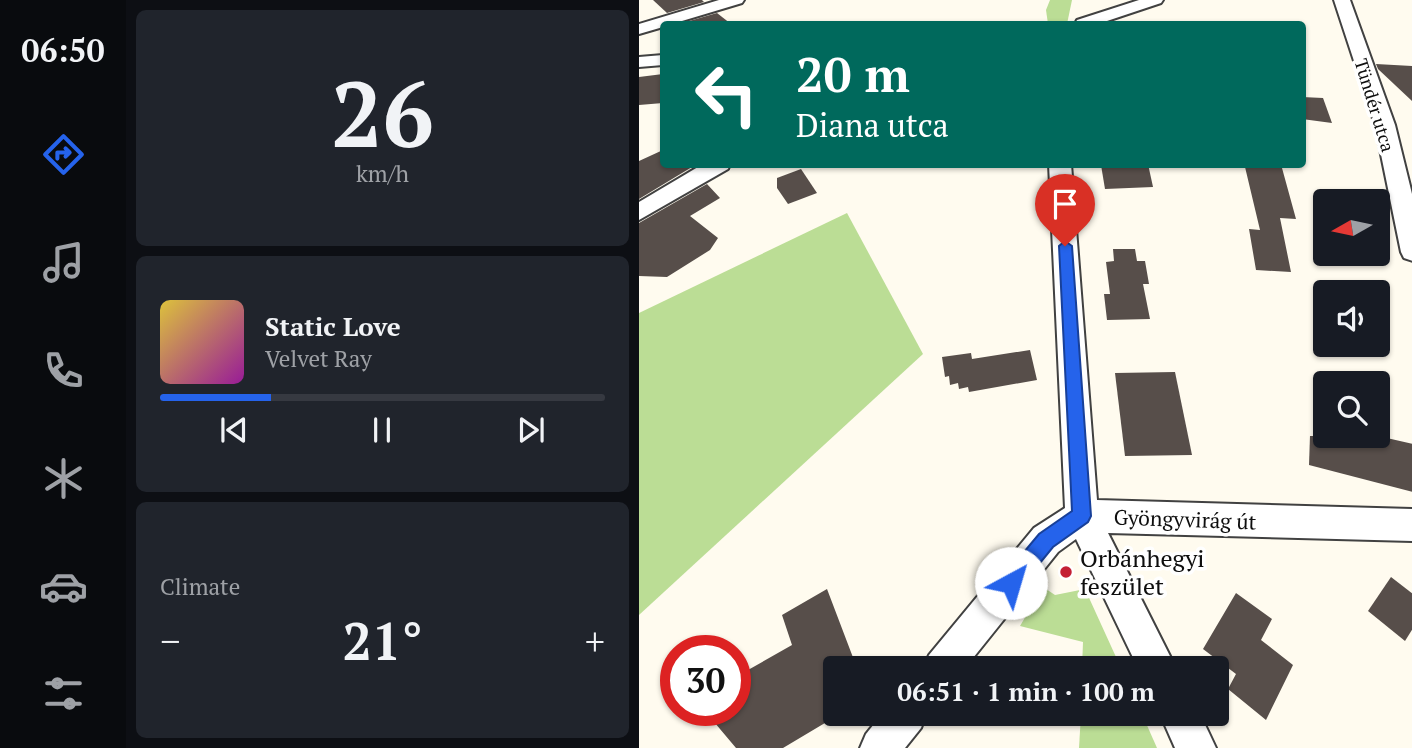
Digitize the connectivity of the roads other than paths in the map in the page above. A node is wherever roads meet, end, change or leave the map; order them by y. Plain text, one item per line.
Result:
1 (736, 0) edge
2 (1155, 0) edge
3 (1342, 0) edge
4 (666, 21) edge
5 (1092, 21) edge
6 (660, 23) edge
7 (639, 29) edge
8 (660, 60) edge
9 (639, 62) edge
10 (713, 168) edge
11 (1061, 168) edge
12 (639, 212) edge
13 (1411, 245) edge
14 (1082, 516) junction
15 (1412, 525) edge
16 (952, 656) edge
17 (1151, 656) edge
18 (897, 726) edge
19 (1185, 726) edge
20 (880, 748) edge
21 (1196, 748) edge

1 - 4 street
2 - 5 street
3 - 13 street, Tündér utca
6 - 7 street
8 - 9 street
10 - 12 street
11 - 14 street
14 - 15 street, Gyöngyvirág út
14 - 16 street
14 - 17 street
18 - 20 street
19 - 21 street

